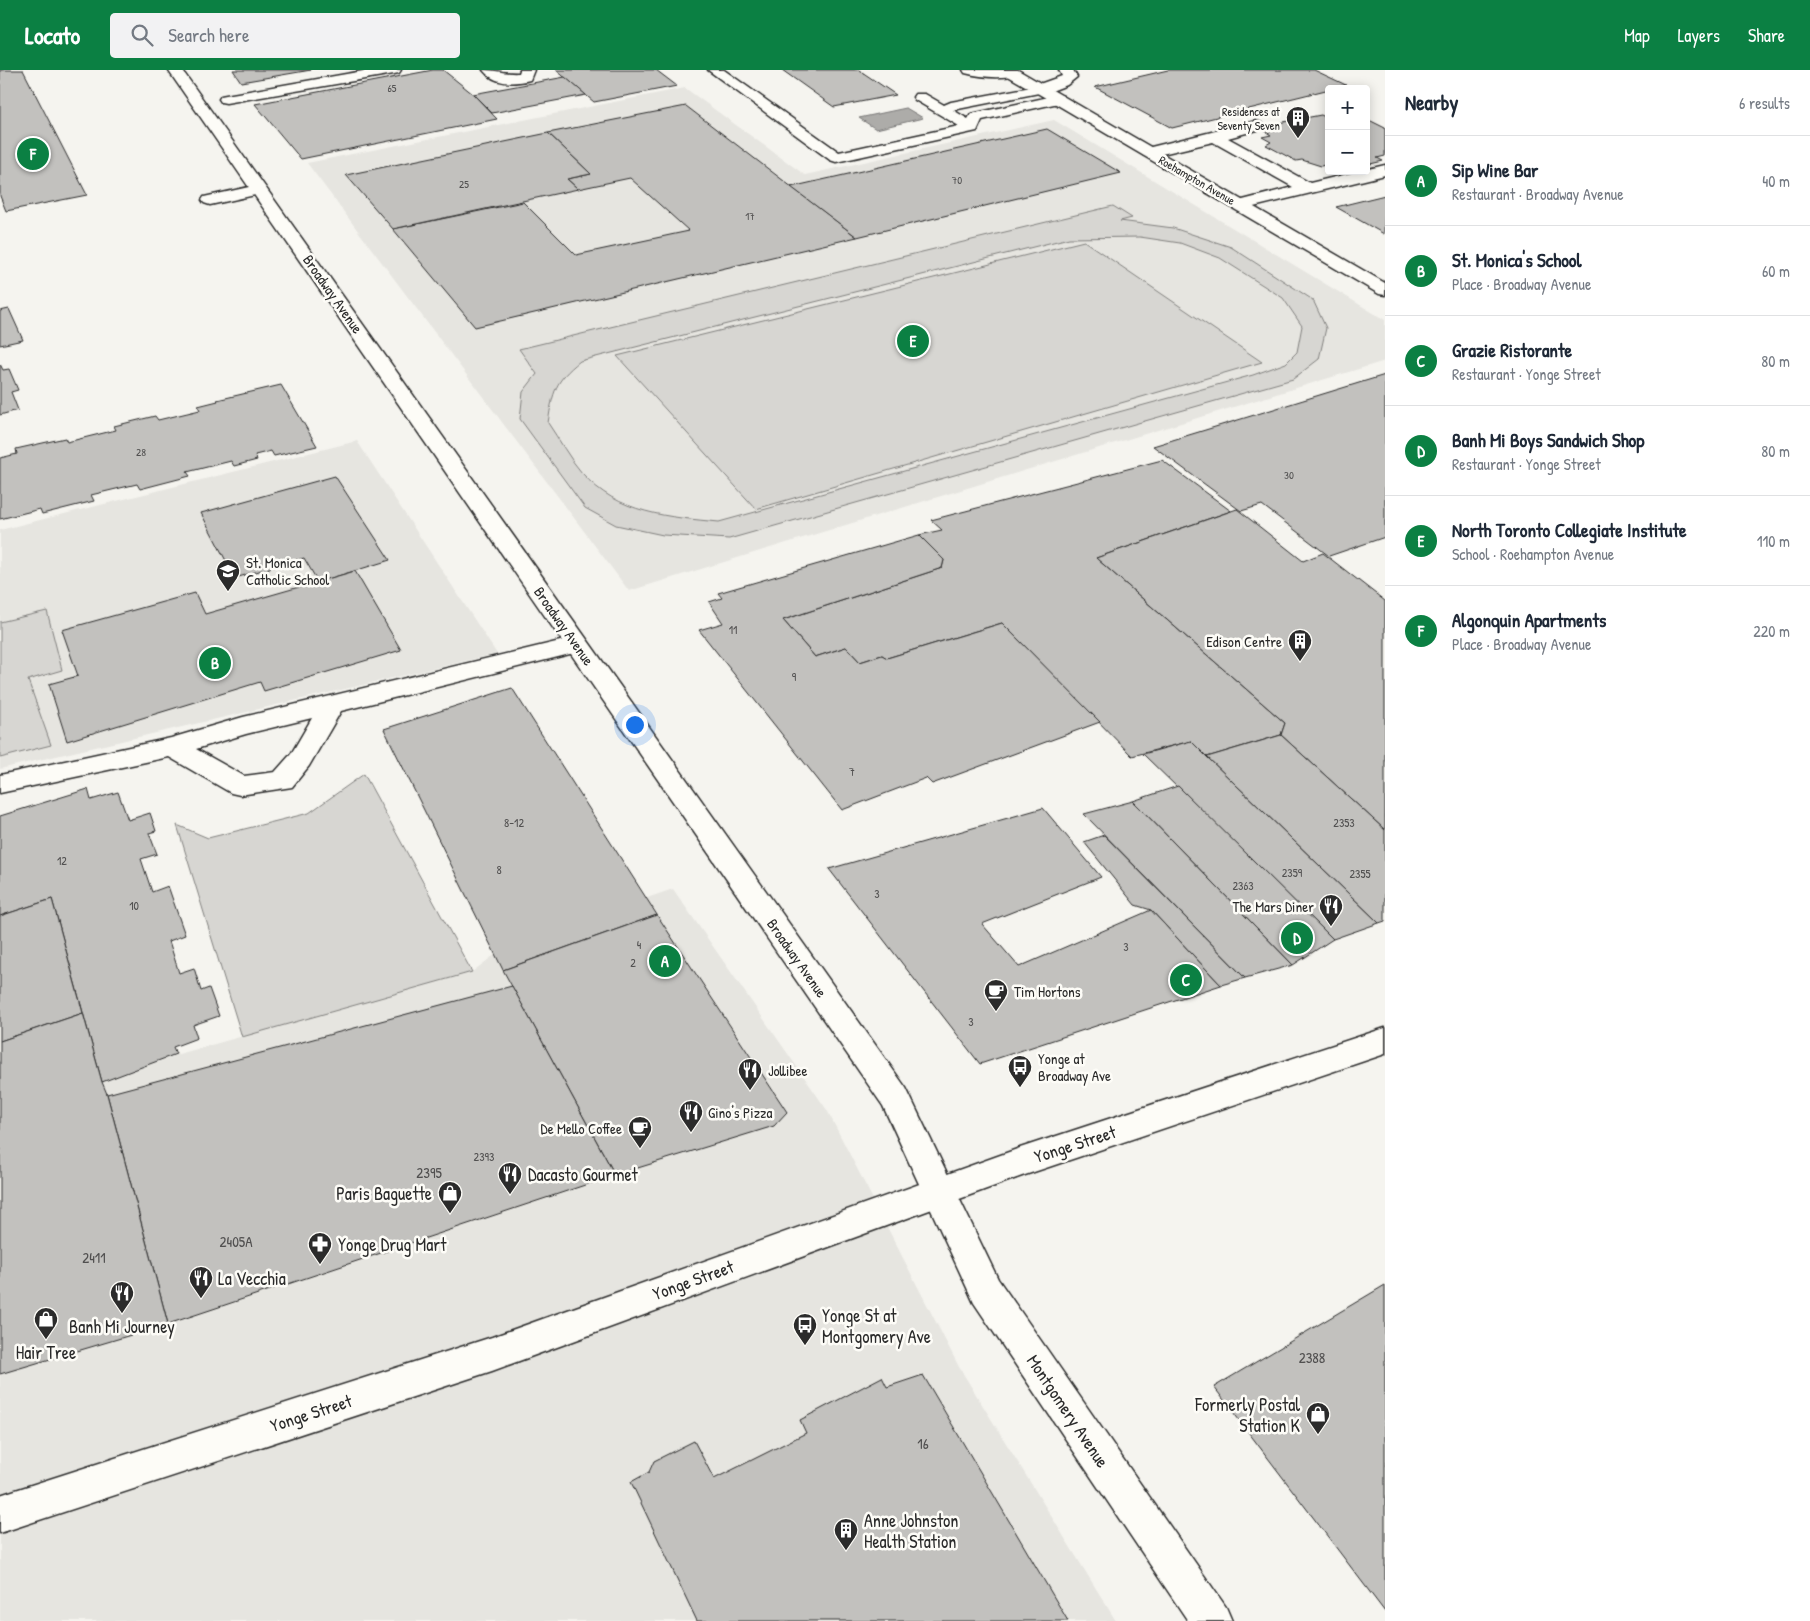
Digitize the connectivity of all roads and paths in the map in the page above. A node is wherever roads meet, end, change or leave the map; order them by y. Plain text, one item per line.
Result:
1 (175, 70) edge
2 (340, 70) edge
3 (394, 70) edge
4 (490, 70) edge
5 (715, 70) edge
6 (970, 70) edge
7 (1066, 70) edge
8 (1010, 71) edge
9 (526, 77) edge
10 (1042, 89) junction
11 (920, 97) dead end
12 (1058, 99) junction
13 (951, 106) dead end
14 (1256, 126) dead end
15 (972, 128) junction
16 (1215, 137) junction
17 (1149, 152) junction
18 (1385, 170) edge
19 (1308, 189) junction
20 (258, 190) junction
21 (210, 200) dead end
22 (1241, 205) junction
23 (1385, 290) edge
24 (577, 645) junction
25 (332, 705) junction
26 (172, 748) junction
27 (0, 784) edge
28 (1385, 1041) edge
29 (938, 1191) junction
30 (0, 1514) edge
31 (1212, 1621) edge

1 - 20 street, Broadway Avenue
2 - 3 street
4 - 9 street
5 - 15 street
6 - 8 street
7 - 10 street
8 - 10 street, Roehampton Avenue
10 - 12 street, Roehampton Avenue
10 - 13 street
11 - 15 street
12 - 15 street
12 - 17 street, Roehampton Avenue
14 - 16 street
16 - 17 street
16 - 19 street
17 - 22 street, Roehampton Avenue
18 - 19 street
19 - 22 street
20 - 21 street
20 - 24 street, Broadway Avenue
22 - 23 street, Roehampton Avenue
24 - 25 street
24 - 29 street, Broadway Avenue
25 - 26 street
25 - 26 street
26 - 27 street
28 - 29 street, Yonge Street
29 - 30 street, Yonge Street
29 - 31 street, Montgomery Avenue

